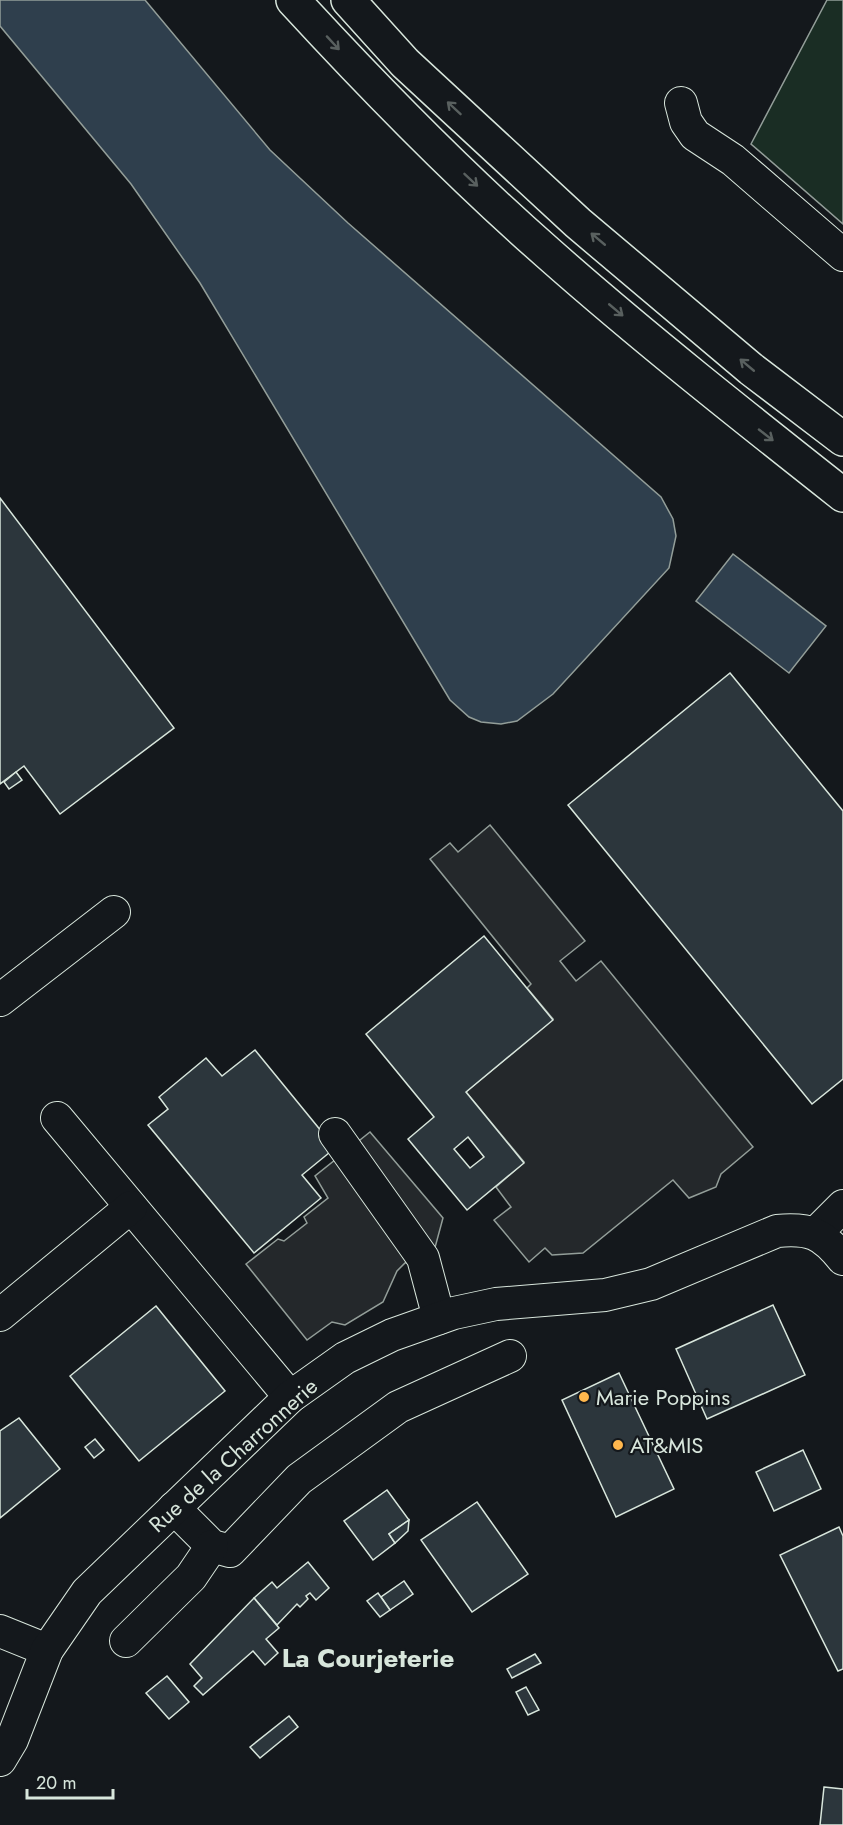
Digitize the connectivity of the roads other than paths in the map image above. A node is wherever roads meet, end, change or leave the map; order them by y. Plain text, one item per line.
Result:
1 (293, 0) edge
2 (348, 0) edge
3 (681, 103) dead end
4 (843, 255) edge
5 (843, 439) edge
6 (843, 495) edge
7 (114, 912) dead end
8 (0, 1000) edge
9 (57, 1118) dead end
10 (336, 1134) dead end
11 (843, 1206) edge
12 (131, 1207) junction
13 (816, 1233) junction
14 (843, 1259) edge
15 (0, 1316) edge
16 (439, 1318) junction
17 (510, 1356) dead end
18 (290, 1397) junction
19 (174, 1508) junction
20 (212, 1546) junction
21 (0, 1631) edge
22 (126, 1641) dead end
23 (47, 1650) junction
24 (0, 1760) edge

1 -> 6 highway
5 -> 2 highway
3 - 4 street
7 - 8 street
9 - 12 street
10 - 16 street
11 - 13 street
12 - 15 street
12 - 18 street
13 - 14 street
13 - 16 street, Rue de la Charronnerie
16 - 18 street, Rue de la Charronnerie
17 - 20 street
18 - 19 street, Rue de la Charronnerie
19 - 20 street
19 - 23 street, Rue de la Charronnerie
20 - 22 street
21 - 23 street
23 - 24 street, Rue de la Charronnerie

